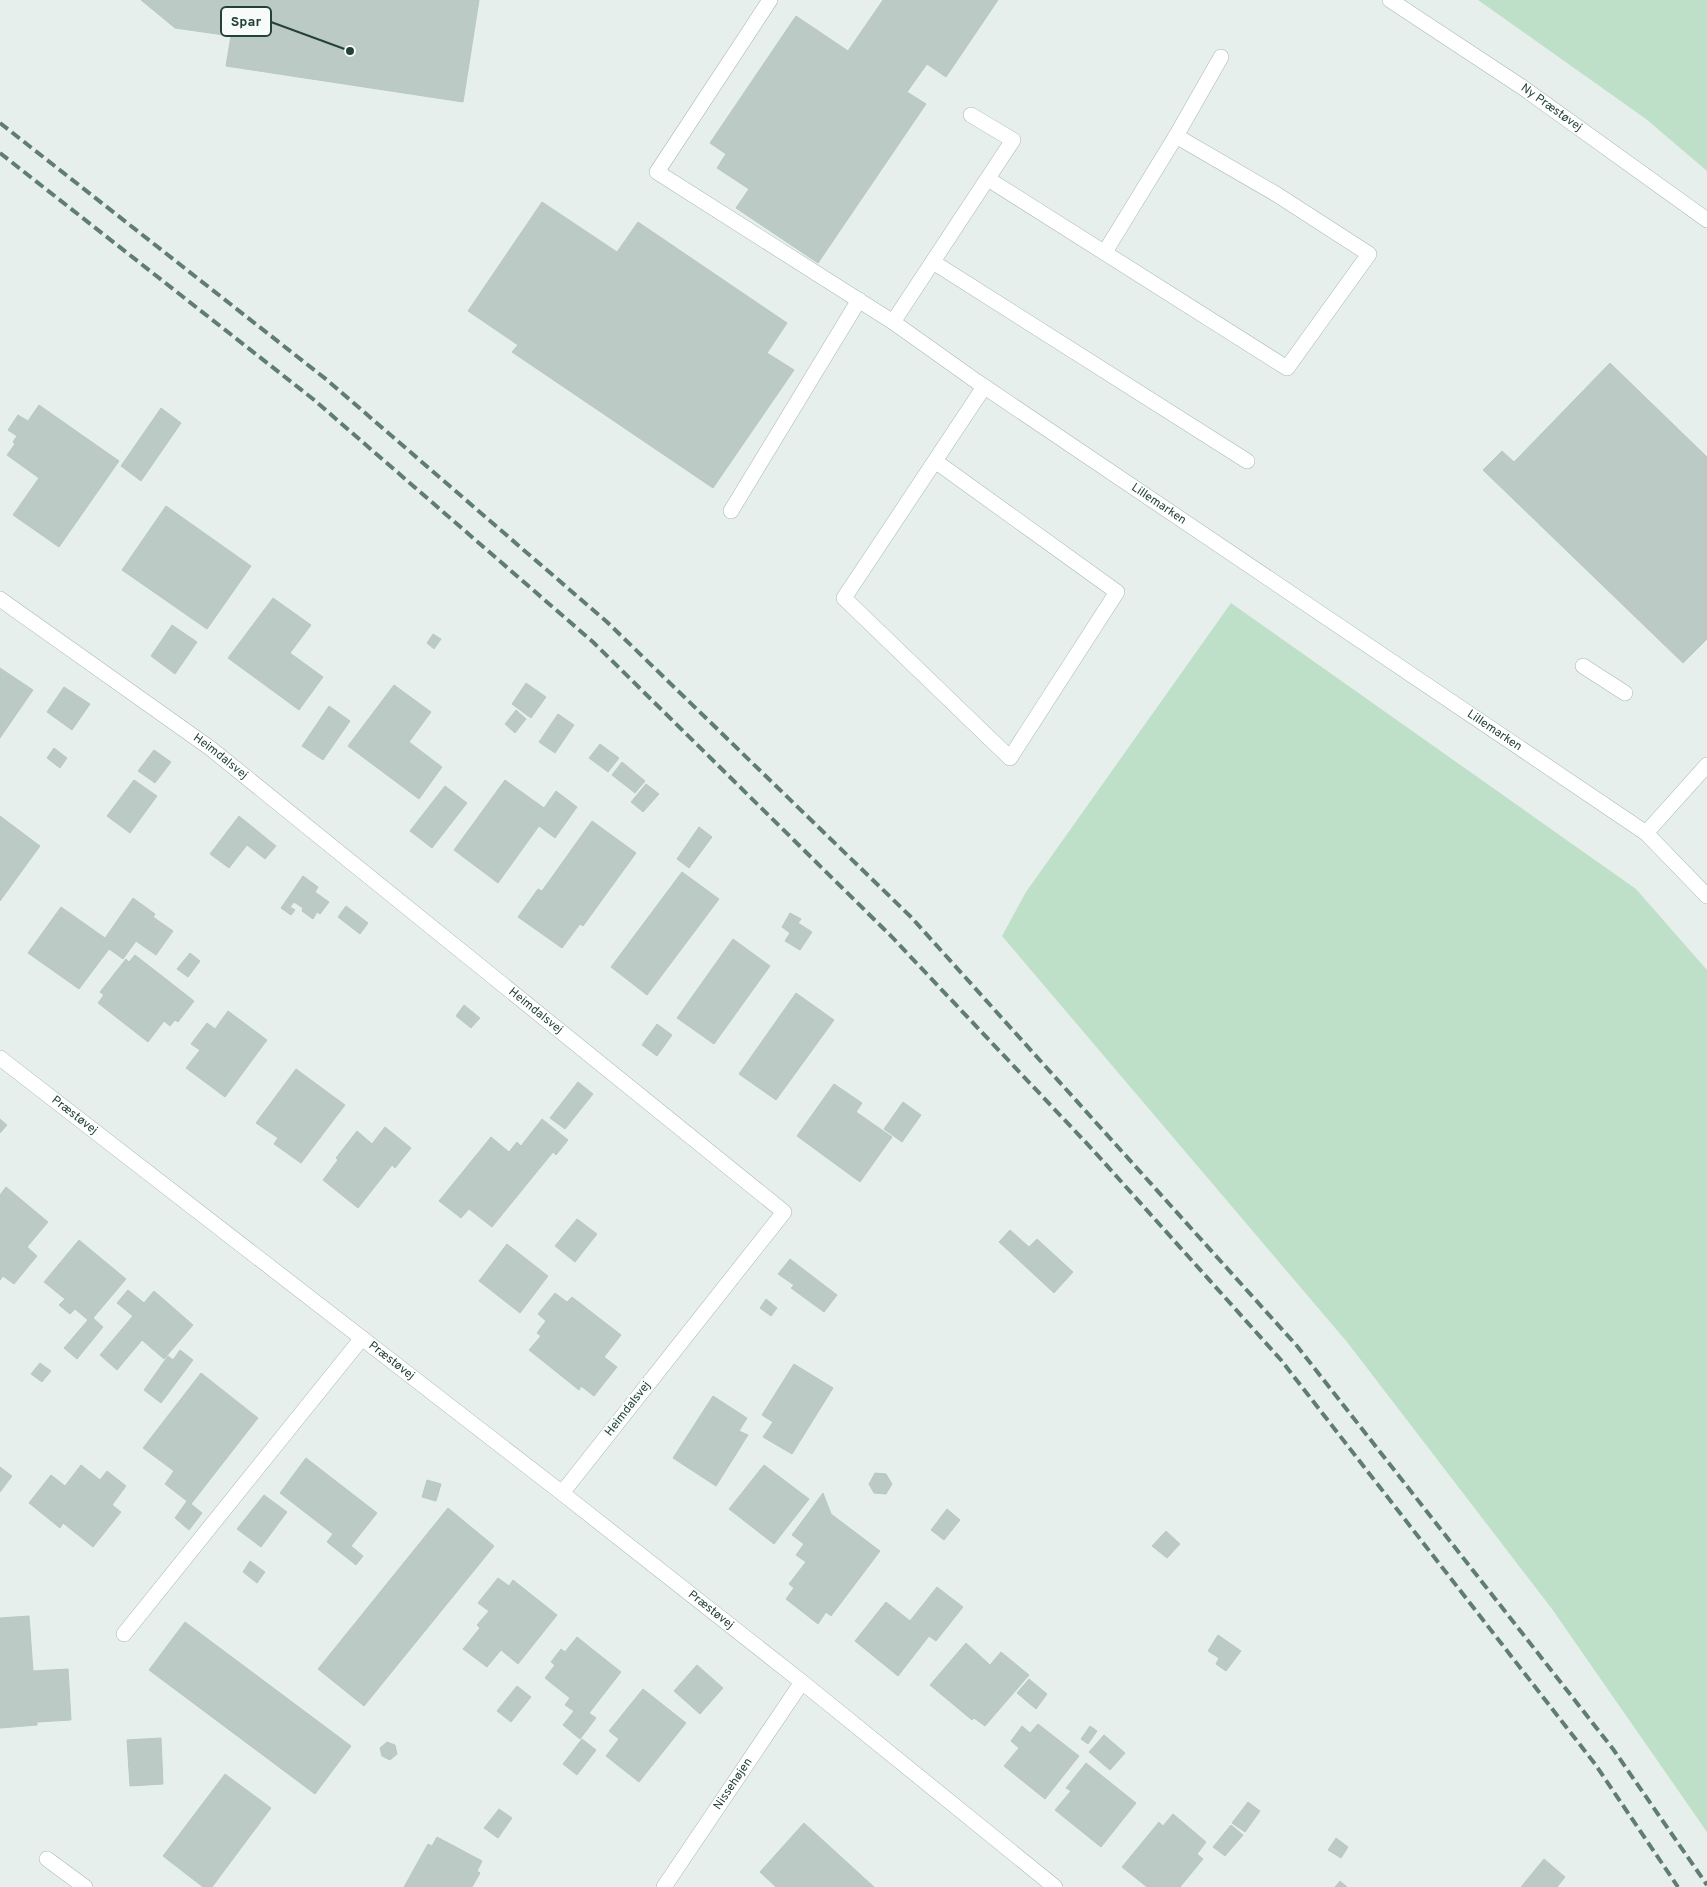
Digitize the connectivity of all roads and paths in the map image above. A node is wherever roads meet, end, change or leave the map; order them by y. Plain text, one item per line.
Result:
1 (770, 0) edge
2 (1390, 0) edge
3 (1221, 57) dead end
4 (971, 115) dead end
5 (1176, 136) junction
6 (988, 179) junction
7 (1707, 220) edge
8 (1105, 252) junction
9 (933, 262) junction
10 (859, 300) junction
11 (893, 322) junction
12 (984, 387) junction
13 (935, 461) junction
14 (1247, 462) dead end
15 (731, 511) dead end
16 (0, 599) edge
17 (1583, 666) dead end
18 (1625, 693) dead end
19 (1707, 765) edge
20 (1646, 834) junction
21 (1707, 896) edge
22 (0, 1058) edge
23 (362, 1338) junction
24 (562, 1493) junction
25 (124, 1634) dead end
26 (802, 1682) junction
27 (47, 1859) dead end
28 (85, 1887) edge
29 (664, 1887) edge
30 (1055, 1887) edge

1 - 10 street, Lillemarken
2 - 7 street, Ny Præstøvej
3 - 5 street
4 - 6 street
5 - 8 street
5 - 8 street
6 - 8 street
6 - 9 street
9 - 11 street
9 - 14 street
10 - 11 street, Lillemarken
10 - 15 street
11 - 12 street, Lillemarken
12 - 13 street
12 - 20 street, Lillemarken
13 - 13 street
16 - 24 street, Heimdalsvej
17 - 18 street
19 - 20 street
20 - 21 street, Lillemarken
22 - 23 street, Præstøvej
23 - 24 street, Præstøvej
23 - 25 street, Præstøvej
24 - 26 street, Præstøvej
26 - 29 street, Nissehøjen
26 - 30 street, Præstøvej
27 - 28 street

